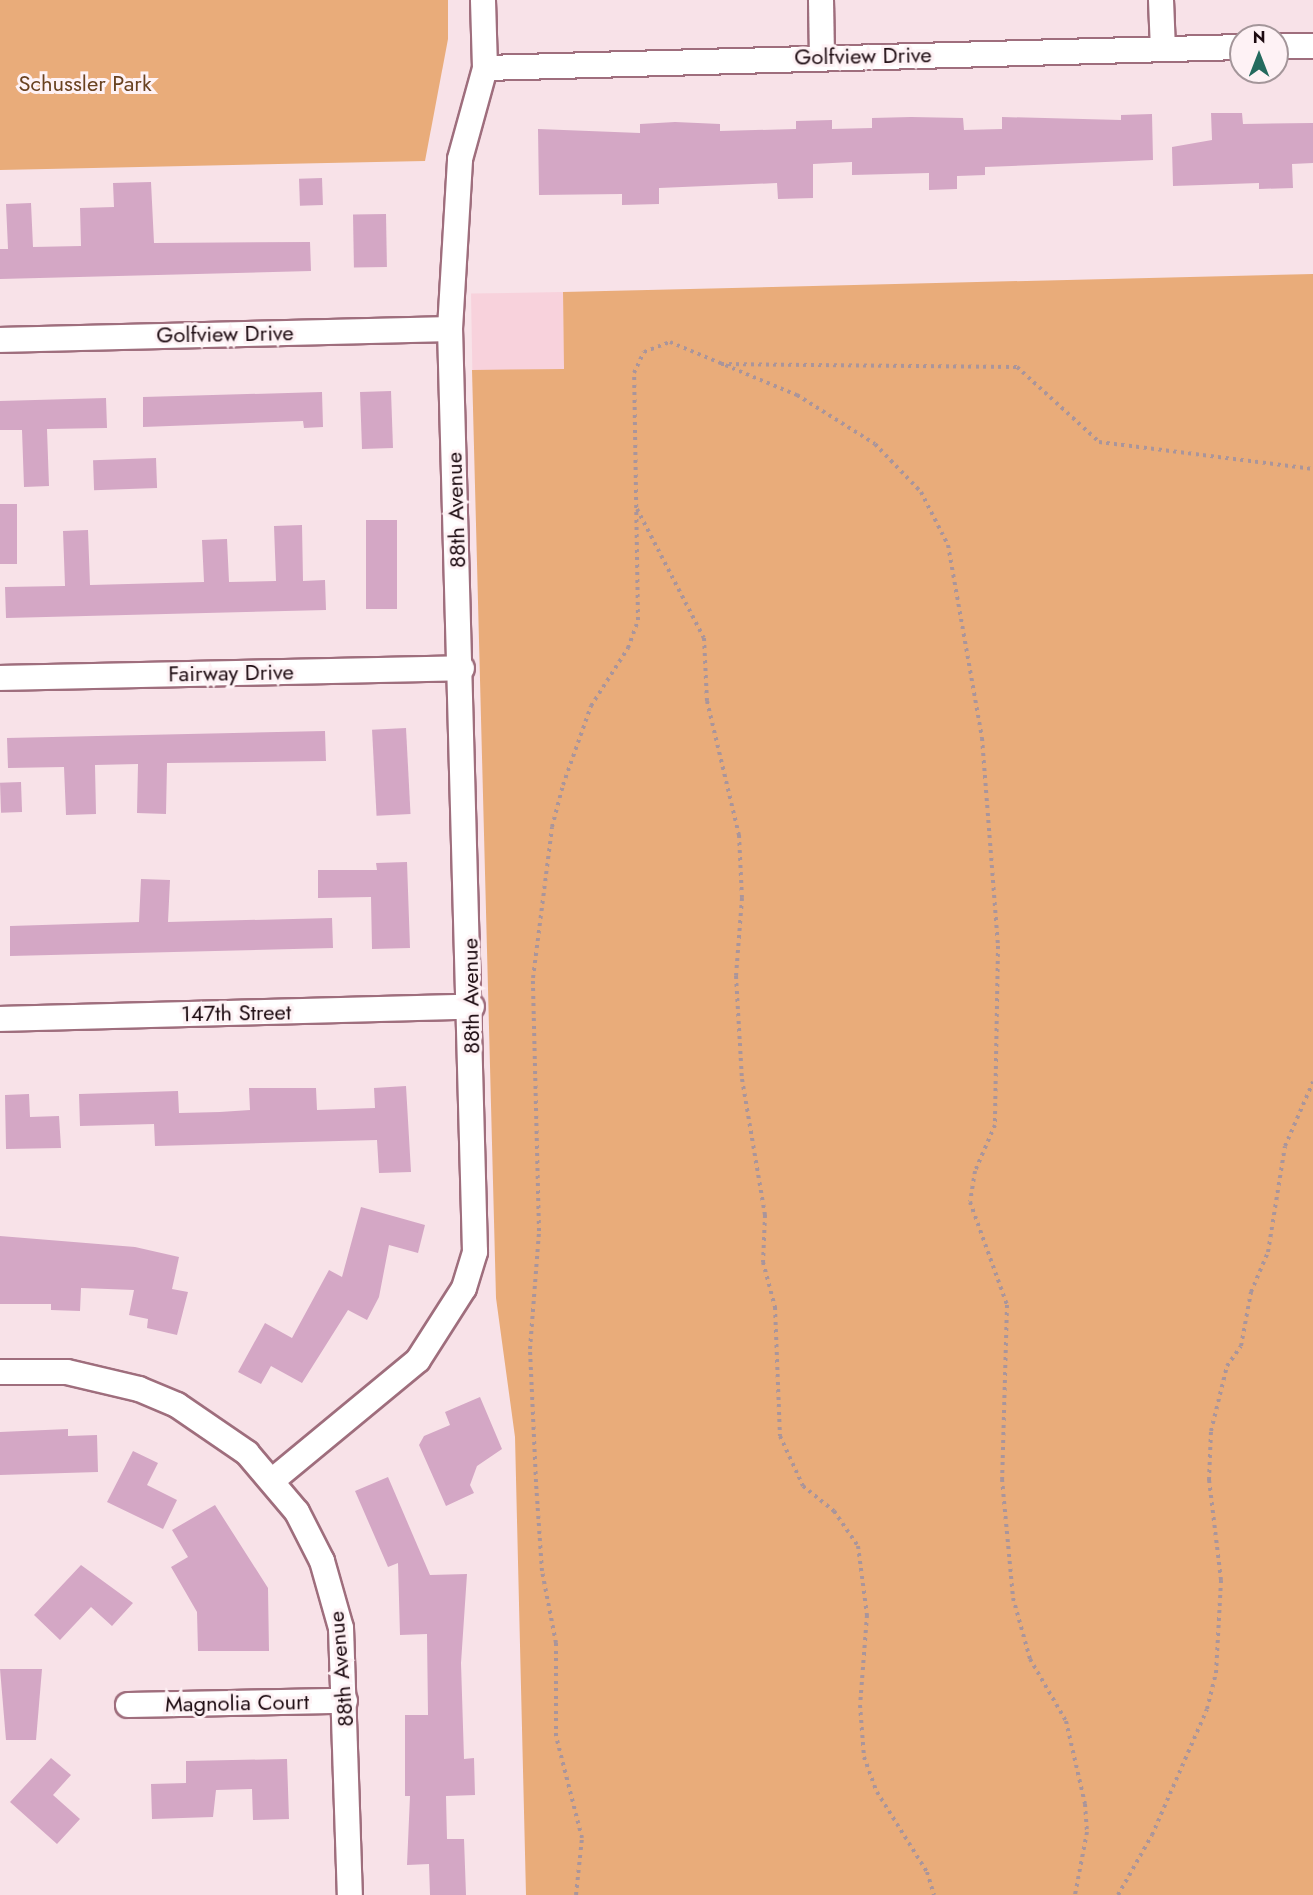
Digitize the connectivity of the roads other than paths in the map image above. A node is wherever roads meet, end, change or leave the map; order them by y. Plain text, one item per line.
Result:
1 (483, 0) edge
2 (821, 0) edge
3 (1161, 0) edge
4 (1289, 46) edge
5 (1313, 46) edge
6 (1229, 47) edge
7 (1163, 49) junction
8 (822, 57) junction
9 (485, 68) junction
10 (450, 328) junction
11 (0, 340) edge
12 (462, 668) junction
13 (0, 678) edge
14 (472, 1007) junction
15 (0, 1018) edge
16 (0, 1372) edge
17 (273, 1480) junction
18 (345, 1701) junction
19 (128, 1706) dead end
20 (350, 1895) edge

1 - 9 street, 88th Avenue
2 - 8 street
3 - 7 street
4 - 5 street
6 - 7 street, Golfview Drive
7 - 8 street, Golfview Drive
8 - 9 street, Golfview Drive
9 - 10 street, 88th Avenue
10 - 11 street, Golfview Drive
10 - 12 street, 88th Avenue
12 - 13 street, Fairway Drive
12 - 14 street, 88th Avenue
14 - 15 street, 147th Street
14 - 17 street, 88th Avenue
16 - 17 street
17 - 18 street, 88th Avenue
18 - 19 street, Magnolia Court
18 - 20 street, 88th Avenue

